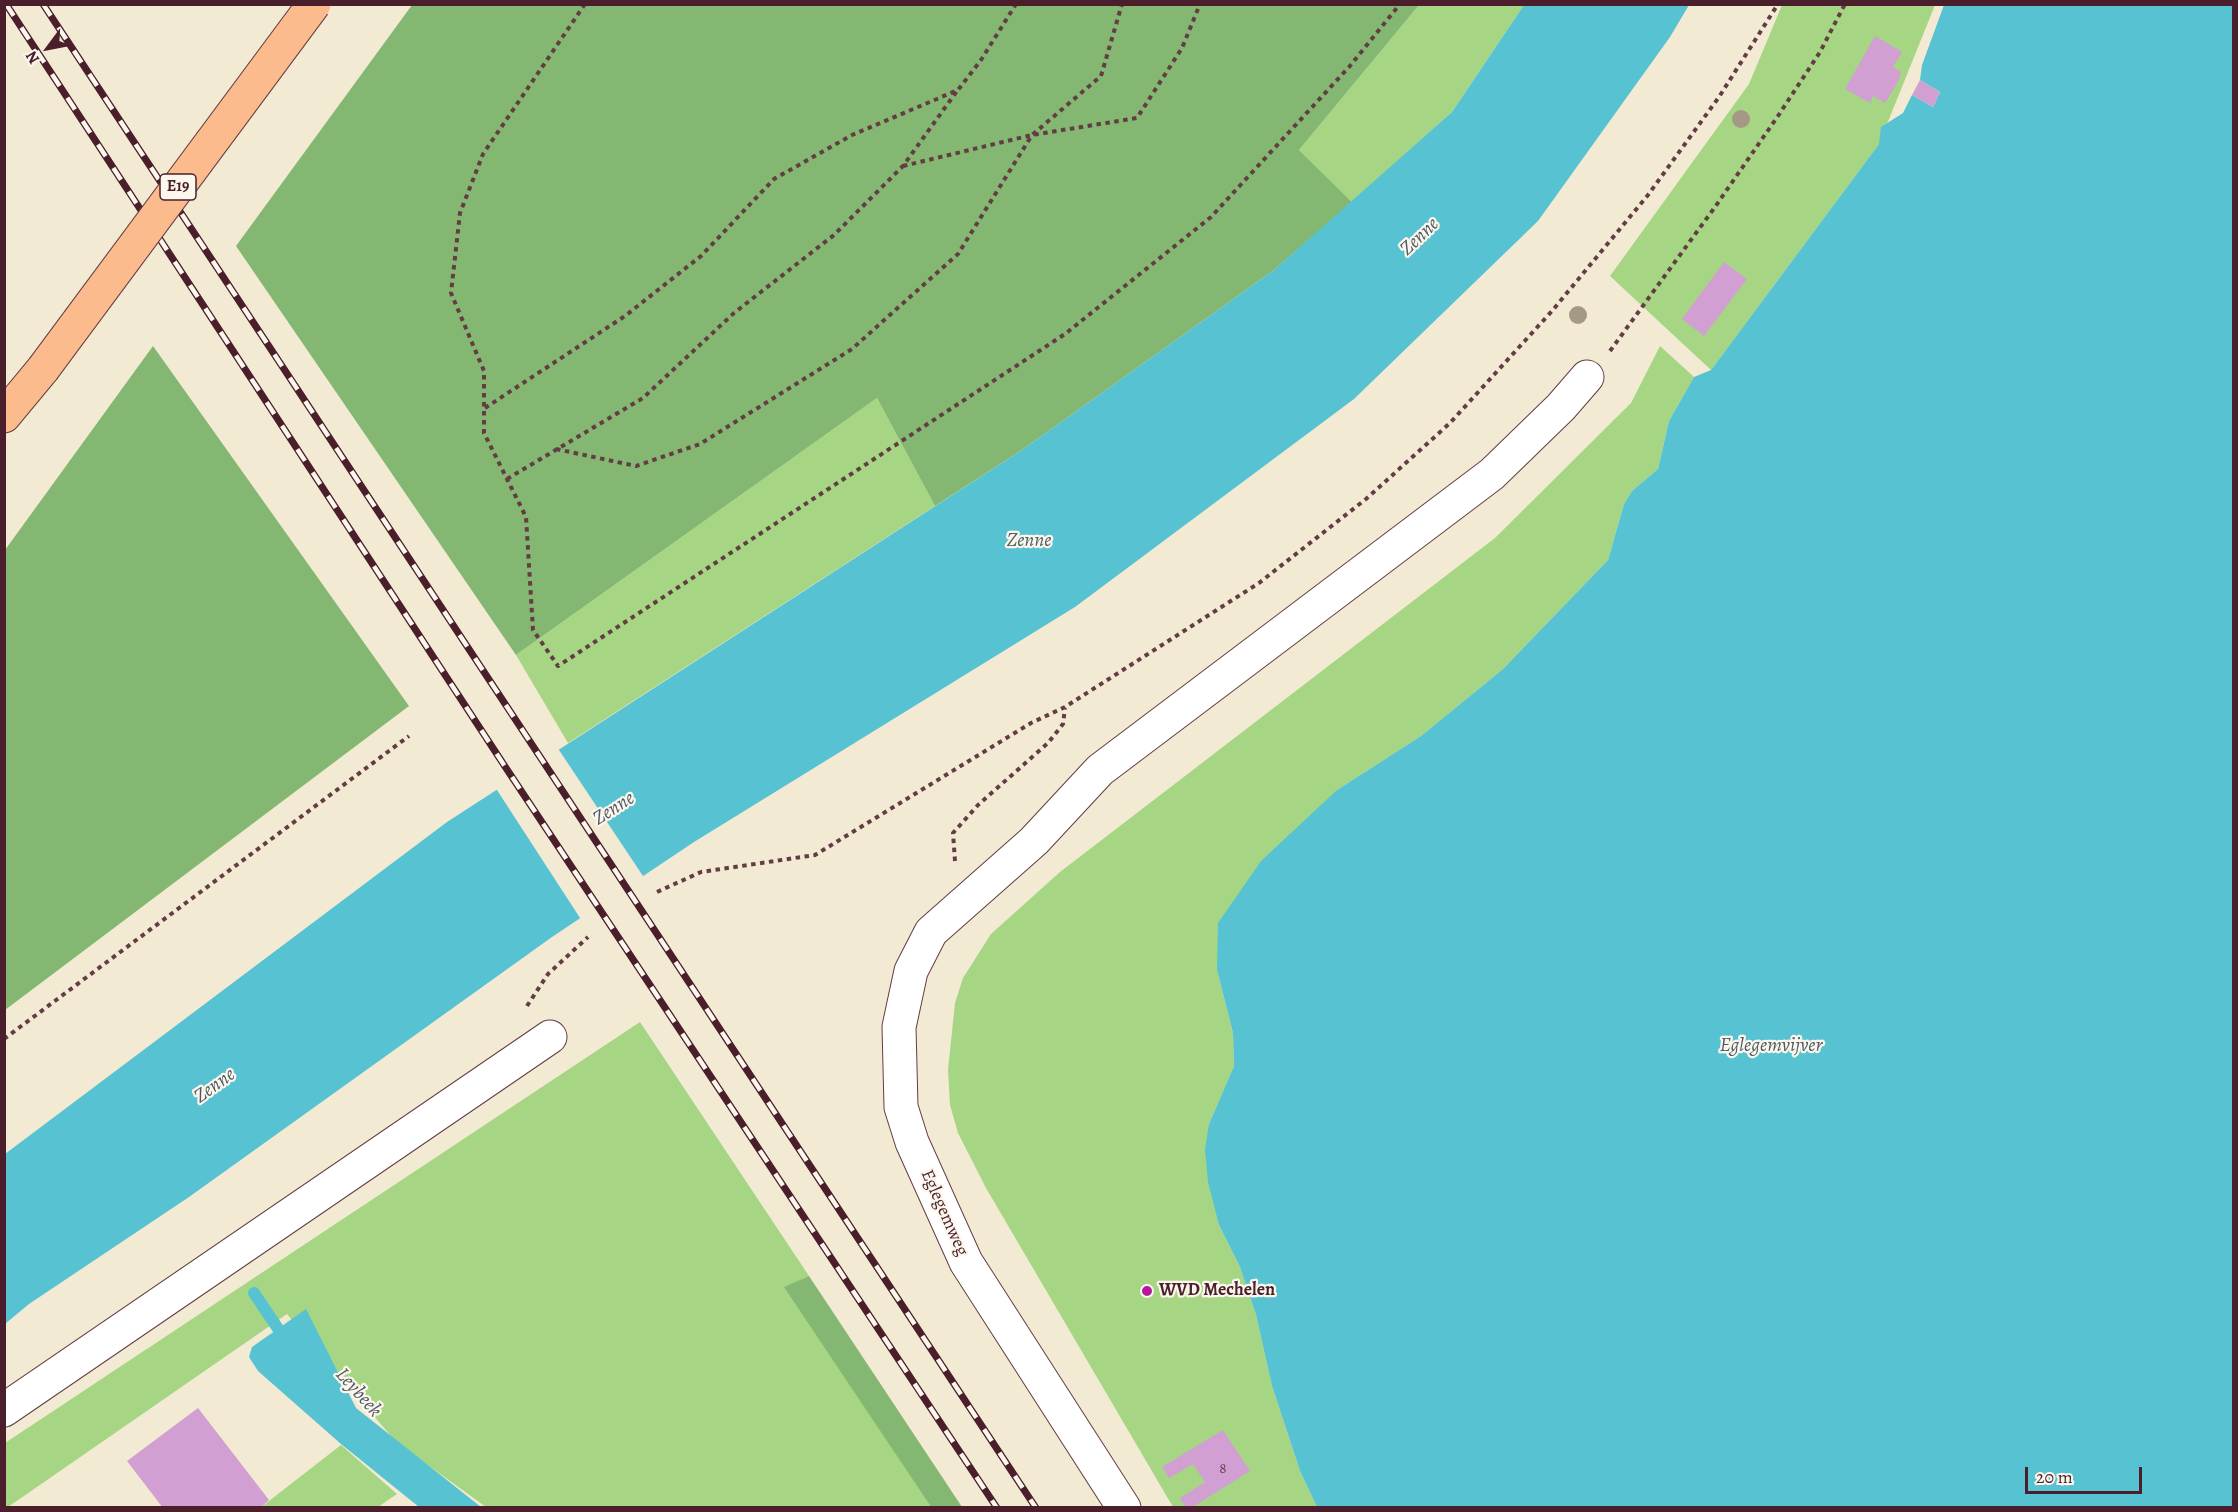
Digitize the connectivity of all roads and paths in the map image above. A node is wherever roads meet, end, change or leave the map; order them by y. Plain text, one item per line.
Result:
1 (314, 4) edge
2 (585, 4) edge
3 (1016, 4) edge
4 (1122, 4) edge
5 (1200, 4) edge
6 (1400, 4) edge
7 (1778, 4) edge
8 (1845, 4) edge
9 (958, 90) junction
10 (1032, 135) junction
11 (903, 166) junction
12 (1587, 377) joint
13 (484, 408) junction
14 (4, 416) edge
15 (556, 449) junction
16 (507, 479) junction
17 (1065, 708) junction
18 (409, 736) dead end
19 (657, 892) dead end
20 (968, 898) junction
21 (550, 1037) dead end
22 (4, 1039) edge
23 (4, 1410) edge
24 (1124, 1508) edge

1 - 14 highway, E19, bridge
2 - 13 path
3 - 9 path
4 - 10 path
5 - 10 path
6 - 16 path
7 - 17 path
8 - 12 path
9 - 11 path
9 - 13 path
10 - 11 path
10 - 15 path
11 - 15 path
12 - 20 street, Eglegemweg
13 - 16 path
15 - 16 path
17 - 19 path
17 - 20 path
18 - 22 path
20 - 24 street, Eglegemweg
21 - 23 street

